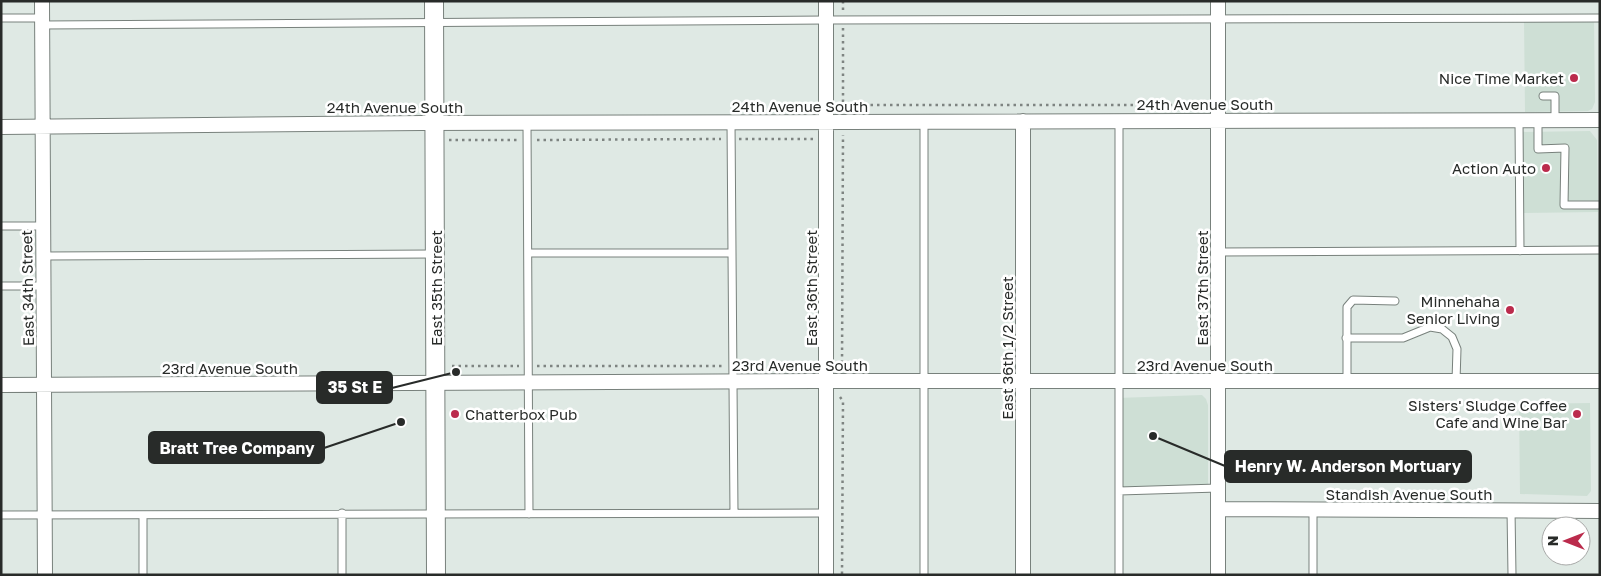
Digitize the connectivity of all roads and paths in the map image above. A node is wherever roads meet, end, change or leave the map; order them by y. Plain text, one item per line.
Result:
1 (42, 1) edge
2 (434, 1) edge
3 (826, 1) edge
4 (843, 1) edge
5 (1218, 1) edge
6 (1, 18) edge
7 (1600, 18) edge
8 (826, 20) junction
9 (843, 20) junction
10 (1218, 20) junction
11 (42, 22) junction
12 (434, 23) junction
13 (1543, 96) dead end
14 (837, 105) dead end
15 (843, 105) junction
16 (1206, 105) dead end
17 (843, 112) dead end
18 (1218, 120) junction
19 (1519, 120) junction
20 (1556, 120) junction
21 (1600, 120) edge
22 (1023, 121) junction
23 (1119, 121) junction
24 (1538, 121) junction
25 (731, 122) junction
26 (826, 122) junction
27 (924, 122) junction
28 (435, 123) junction
29 (527, 123) junction
30 (42, 126) junction
31 (1, 127) edge
32 (842, 131) dead end
33 (731, 139) junction
34 (818, 139) dead end
35 (449, 140) dead end
36 (527, 140) junction
37 (1600, 205) edge
38 (1, 226) edge
39 (42, 226) junction
40 (1600, 250) edge
41 (1520, 251) junction
42 (1218, 252) junction
43 (528, 253) junction
44 (732, 253) junction
45 (436, 254) junction
46 (44, 256) junction
47 (1, 286) edge
48 (44, 286) junction
49 (1395, 301) dead end
50 (1346, 338) junction
51 (452, 366) dead end
52 (529, 366) junction
53 (733, 366) junction
54 (815, 366) dead end
55 (840, 369) dead end
56 (827, 381) junction
57 (925, 381) junction
58 (1119, 381) junction
59 (1347, 381) junction
60 (1456, 381) junction
61 (1600, 381) edge
62 (733, 382) junction
63 (1218, 382) junction
64 (529, 383) junction
65 (1023, 383) junction
66 (436, 384) junction
67 (1, 385) edge
68 (44, 385) junction
69 (840, 397) dead end
70 (1218, 488) junction
71 (1119, 491) junction
72 (1218, 509) junction
73 (1313, 510) junction
74 (1511, 510) junction
75 (1600, 511) edge
76 (342, 513) junction
77 (734, 513) junction
78 (827, 513) junction
79 (436, 514) junction
80 (529, 514) junction
81 (1, 515) edge
82 (44, 515) junction
83 (143, 516) junction
84 (44, 575) edge
85 (143, 575) edge
86 (342, 575) edge
87 (436, 575) edge
88 (826, 575) edge
89 (842, 575) edge
90 (924, 575) edge
91 (1023, 575) edge
92 (1119, 575) edge
93 (1218, 575) edge
94 (1313, 575) edge
95 (1512, 575) edge

1 - 11 street, East 34th Street
2 - 12 street, East 35th Street
3 - 8 street, East 36th Street
4 - 9 path
5 - 10 street, East 37th Street
6 - 11 lane
7 - 10 lane
8 - 9 lane
8 - 12 lane
8 - 26 street, East 36th Street
9 - 10 lane
9 - 15 path
10 - 18 street, East 37th Street
11 - 12 lane
11 - 30 street, East 34th Street
12 - 28 street, East 35th Street
13 - 20 lane
14 - 15 path
15 - 16 path
15 - 17 path
18 - 19 street, 24th Avenue South
18 - 23 street, 24th Avenue South
18 - 42 street, East 37th Street
19 - 24 street, 24th Avenue South
19 - 41 lane
20 - 21 street, 24th Avenue South
20 - 24 street, 24th Avenue South
22 - 23 street, 24th Avenue South
22 - 27 street, 24th Avenue South
22 - 65 street, East 36th 1/2 Street
23 - 58 lane
24 - 37 lane
25 - 26 street, 24th Avenue South
25 - 29 street, 24th Avenue South
25 - 33 lane
26 - 27 street, 24th Avenue South
26 - 56 street, East 36th Street
27 - 57 lane
28 - 29 street, 24th Avenue South
28 - 30 street, 24th Avenue South
28 - 45 street, East 35th Street
29 - 36 lane
30 - 31 street, 24th Avenue South
30 - 39 street, East 34th Street
32 - 55 path
33 - 34 path
33 - 36 path
33 - 44 lane
35 - 36 path
36 - 43 lane
38 - 39 lane
39 - 46 street, East 34th Street
40 - 41 lane
41 - 42 lane
42 - 63 street, East 37th Street
43 - 44 lane
43 - 52 lane
44 - 53 lane
45 - 46 lane
45 - 66 street, East 35th Street
46 - 48 street, East 34th Street
47 - 48 lane
48 - 68 street, East 34th Street
49 - 50 lane
50 - 59 lane
50 - 60 lane
51 - 52 path
52 - 53 path
52 - 64 lane
53 - 54 path
53 - 62 lane
56 - 57 street, 23rd Avenue South
56 - 62 street, 23rd Avenue South
56 - 78 street, East 36th Street
57 - 65 street, 23rd Avenue South
57 - 90 lane
58 - 63 street, 23rd Avenue South
58 - 65 street, 23rd Avenue South
58 - 71 lane
59 - 60 street, 23rd Avenue South
59 - 63 street, 23rd Avenue South
60 - 61 street, 23rd Avenue South
62 - 64 street, 23rd Avenue South
62 - 77 lane
63 - 70 street, East 37th Street
64 - 66 street, 23rd Avenue South
64 - 80 lane
65 - 91 street, East 36th 1/2 Street
66 - 68 street, 23rd Avenue South
66 - 79 street, East 35th Street
67 - 68 street, 23rd Avenue South
68 - 82 street, East 34th Street
69 - 89 path
70 - 71 lane
70 - 72 street, East 37th Street
71 - 92 lane
72 - 73 street, Standish Avenue South
72 - 93 street, East 37th Street
73 - 74 street, Standish Avenue South
73 - 94 lane
74 - 75 street, Standish Avenue South
74 - 95 lane
76 - 79 lane
76 - 83 lane
76 - 86 lane
77 - 78 lane
77 - 80 lane
78 - 88 street, East 36th Street
79 - 80 lane
79 - 87 street, East 35th Street
81 - 82 lane
82 - 83 lane
82 - 84 street, East 34th Street
83 - 85 lane

